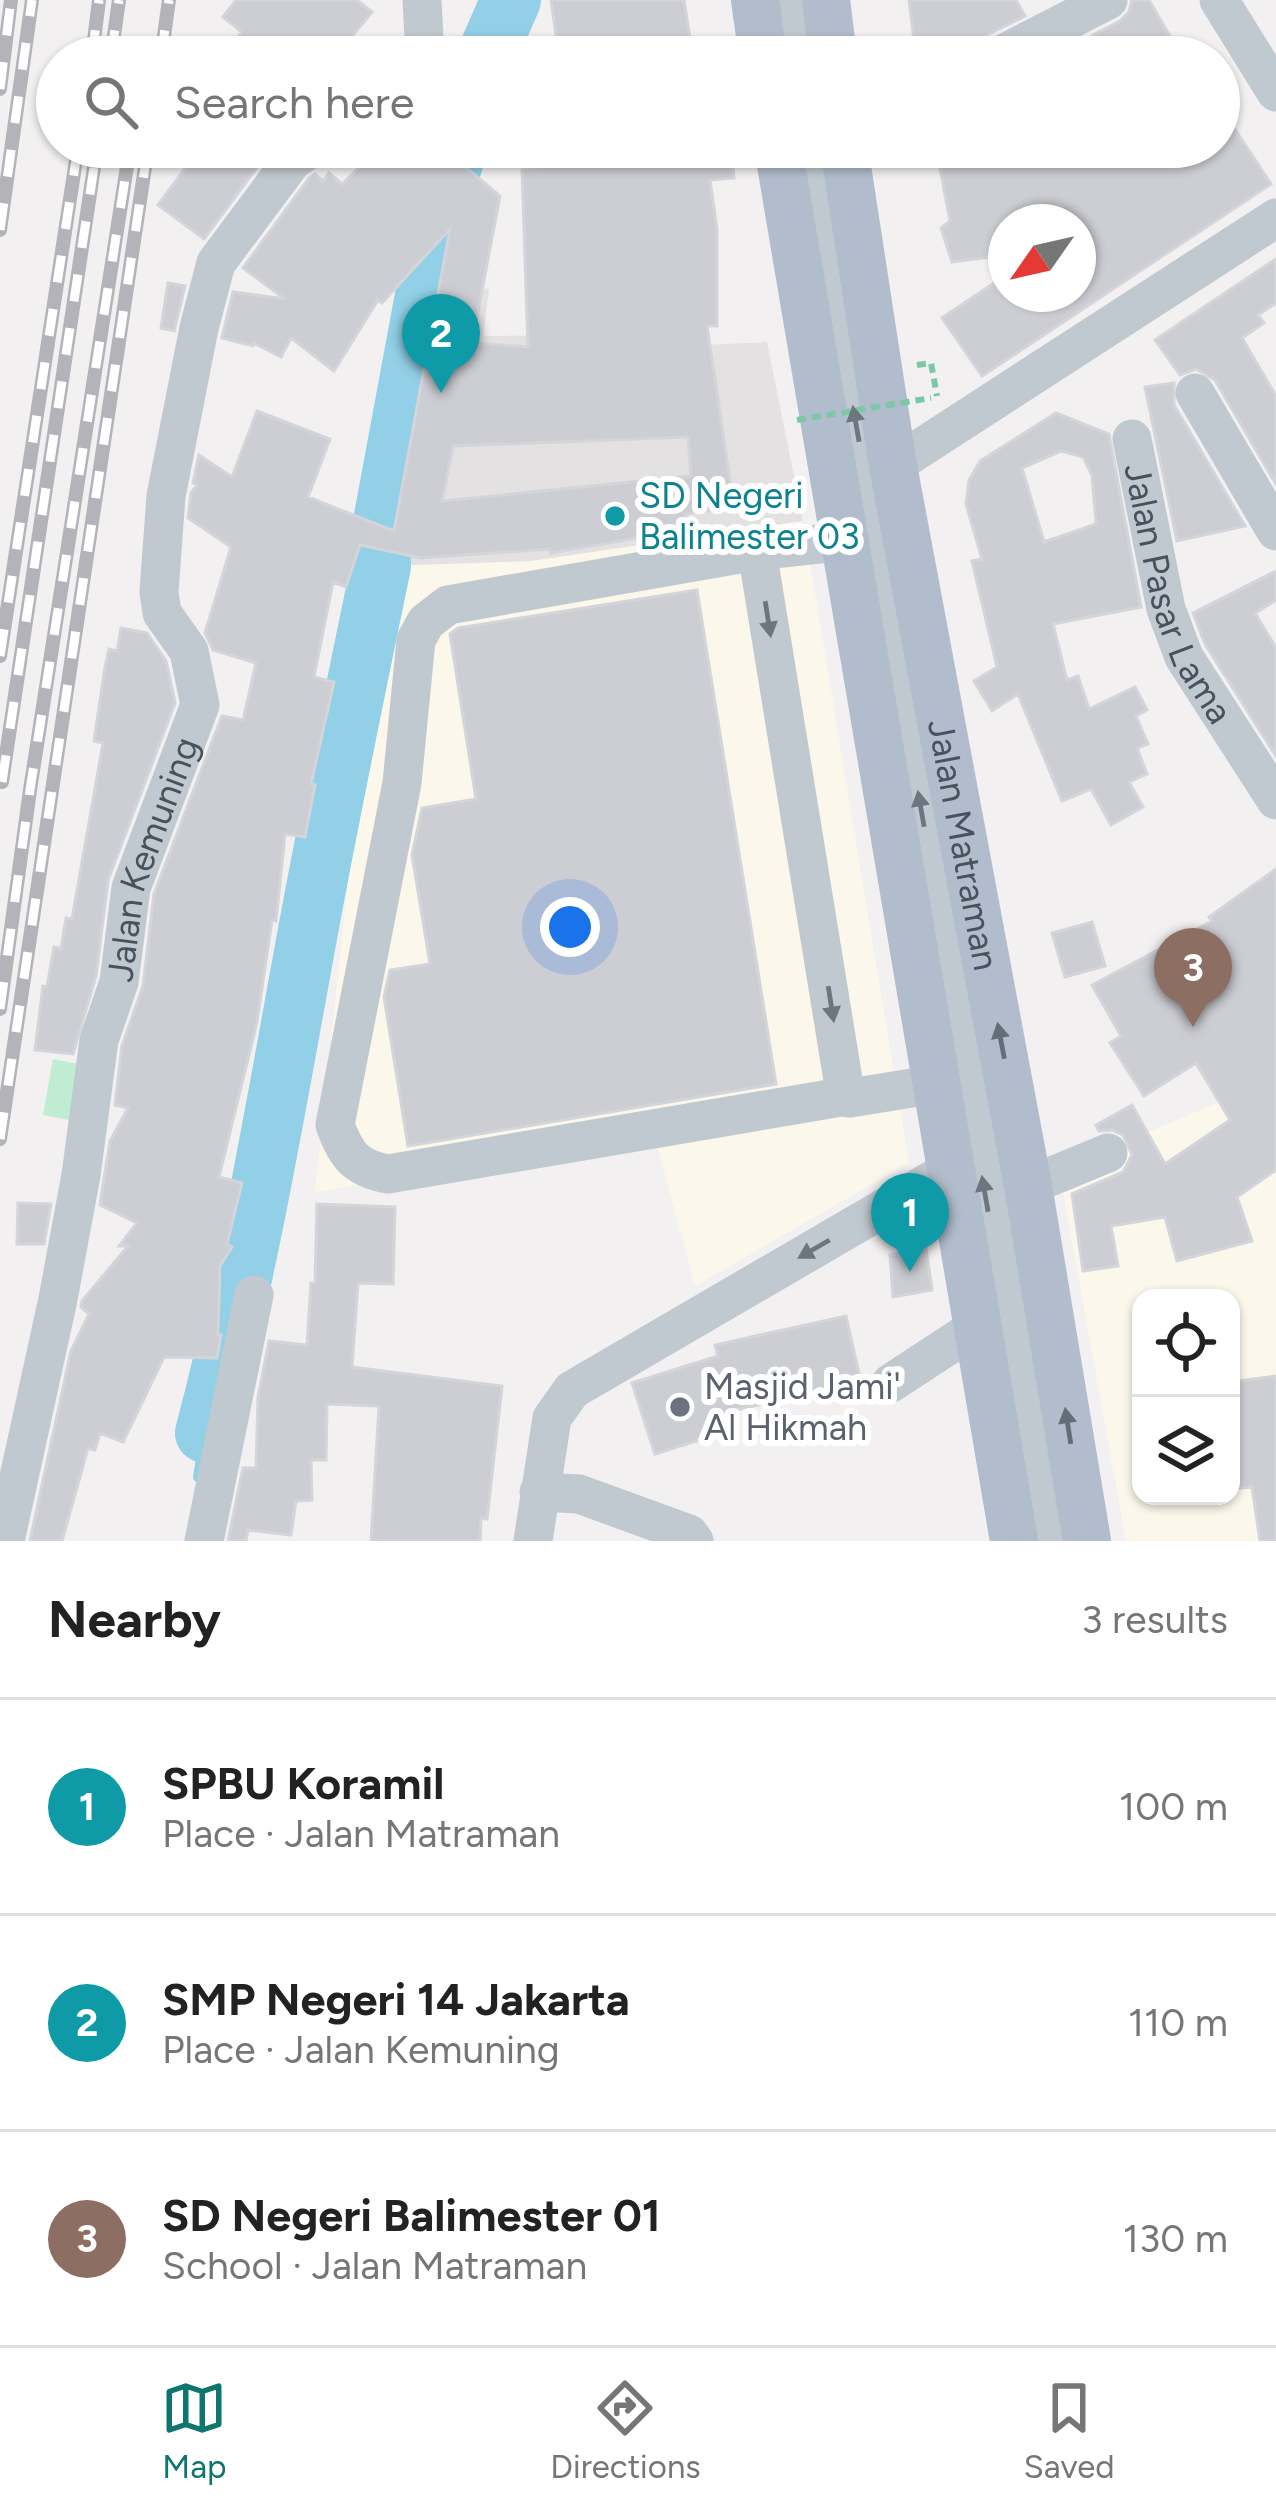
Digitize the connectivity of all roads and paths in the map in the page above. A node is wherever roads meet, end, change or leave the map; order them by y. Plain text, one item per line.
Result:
1 (422, 0) edge
2 (755, 0) edge
3 (785, 0) edge
4 (826, 0) edge
5 (1108, 0) edge
6 (1220, 0) edge
7 (423, 36) edge
8 (760, 36) edge
9 (791, 36) edge
10 (830, 36) edge
11 (1038, 36) edge
12 (1276, 92) edge
13 (287, 168) edge
14 (782, 168) edge
15 (814, 168) edge
16 (847, 168) edge
17 (1276, 218) edge
18 (931, 363) dead end
19 (1195, 393) dead end
20 (797, 420) dead end
21 (1132, 439) dead end
22 (893, 466) junction
23 (1276, 531) edge
24 (845, 541) junction
25 (757, 551) junction
26 (1276, 800) edge
27 (937, 1084) junction
28 (847, 1096) junction
29 (1108, 1153) dead end
30 (951, 1169) junction
31 (1028, 1186) junction
32 (254, 1294) dead end
33 (978, 1326) junction
34 (892, 1383) dead end
35 (539, 1492) junction
36 (4, 1541) edge
37 (204, 1541) edge
38 (533, 1541) edge
39 (694, 1541) edge
40 (1014, 1541) edge
41 (1049, 1541) edge
42 (1087, 1541) edge

1 - 7 street
2 - 8 main road
3 - 9 street
4 - 10 main road
5 - 11 street
6 - 12 street
13 - 36 street, Jalan Kemuning
14 - 24 main road, Jalan Matraman
41 -> 15 street
16 - 22 main road, Jalan Matraman
17 - 22 street
18 - 20 path, bridge
19 - 23 street
21 - 26 street, Jalan Pasar Lama
31 -> 22 main road, Jalan Matraman
24 - 25 street
24 - 27 main road, Jalan Matraman
25 -> 28 street
25 - 28 street
27 - 28 street
27 - 30 main road, Jalan Matraman
29 - 31 street
30 - 33 main road, Jalan Matraman
30 -> 35 street
42 -> 31 main road, Jalan Matraman
32 - 37 street
33 - 34 street
33 - 40 main road, Jalan Matraman
35 - 38 street
35 - 39 street

